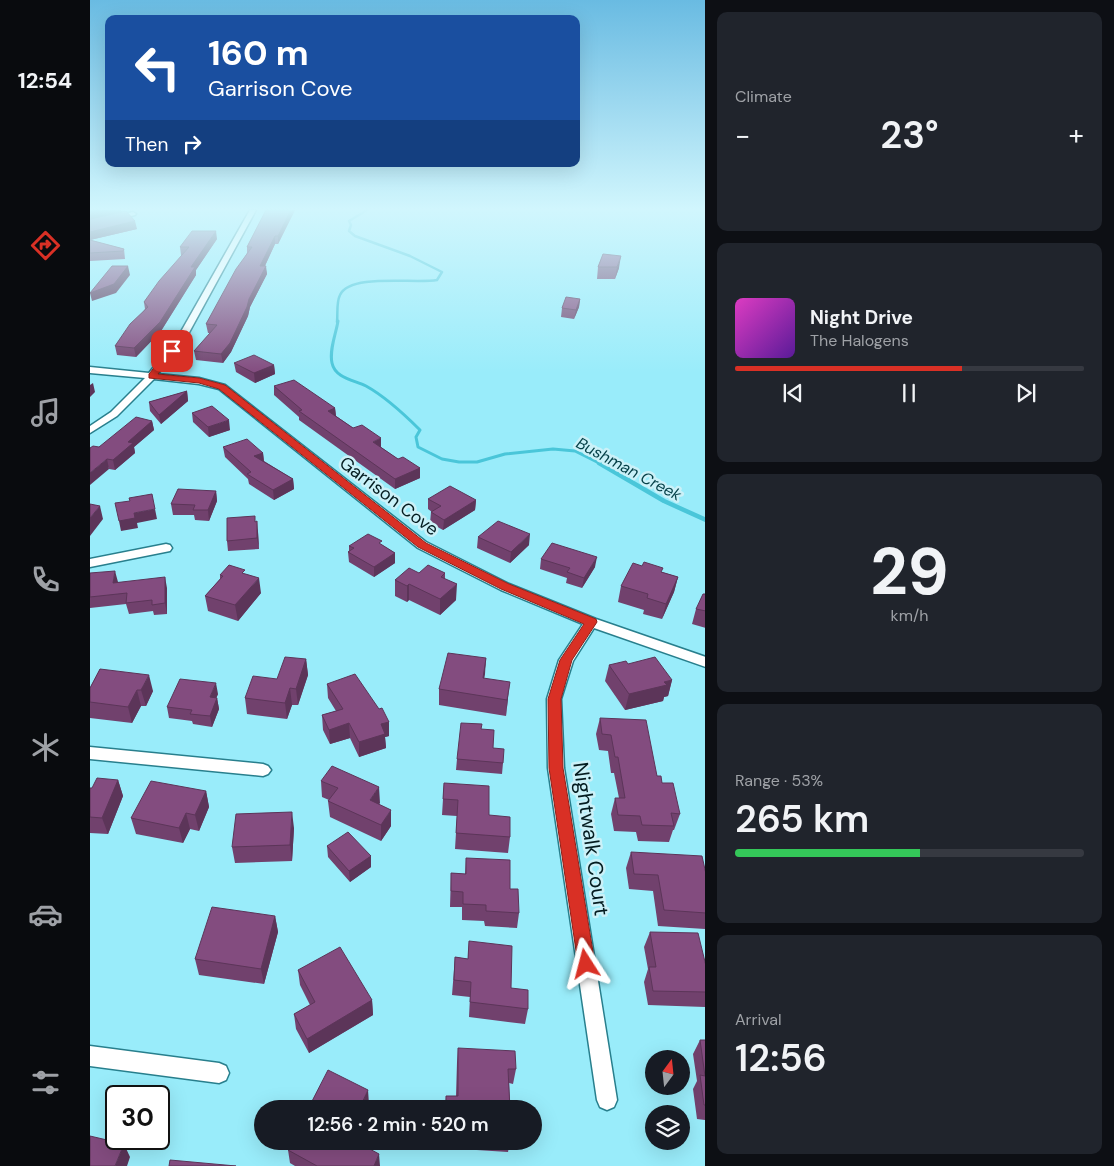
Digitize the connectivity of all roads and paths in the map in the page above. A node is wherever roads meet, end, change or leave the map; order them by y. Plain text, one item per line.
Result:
1 (223, 264) edge
2 (90, 370) edge
3 (152, 376) junction
4 (90, 430) edge
5 (166, 548) dead end
6 (90, 563) edge
7 (591, 622) junction
8 (705, 662) edge
9 (90, 754) edge
10 (264, 770) dead end
11 (90, 1056) edge
12 (219, 1073) dead end
13 (607, 1100) dead end

1 - 3 street
2 - 3 street, Garrison Cove
3 - 4 street
3 - 7 street, Garrison Cove
5 - 6 street
7 - 8 street, Garrison Cove
7 - 13 street, Nightwalk Court
9 - 10 street
11 - 12 street

